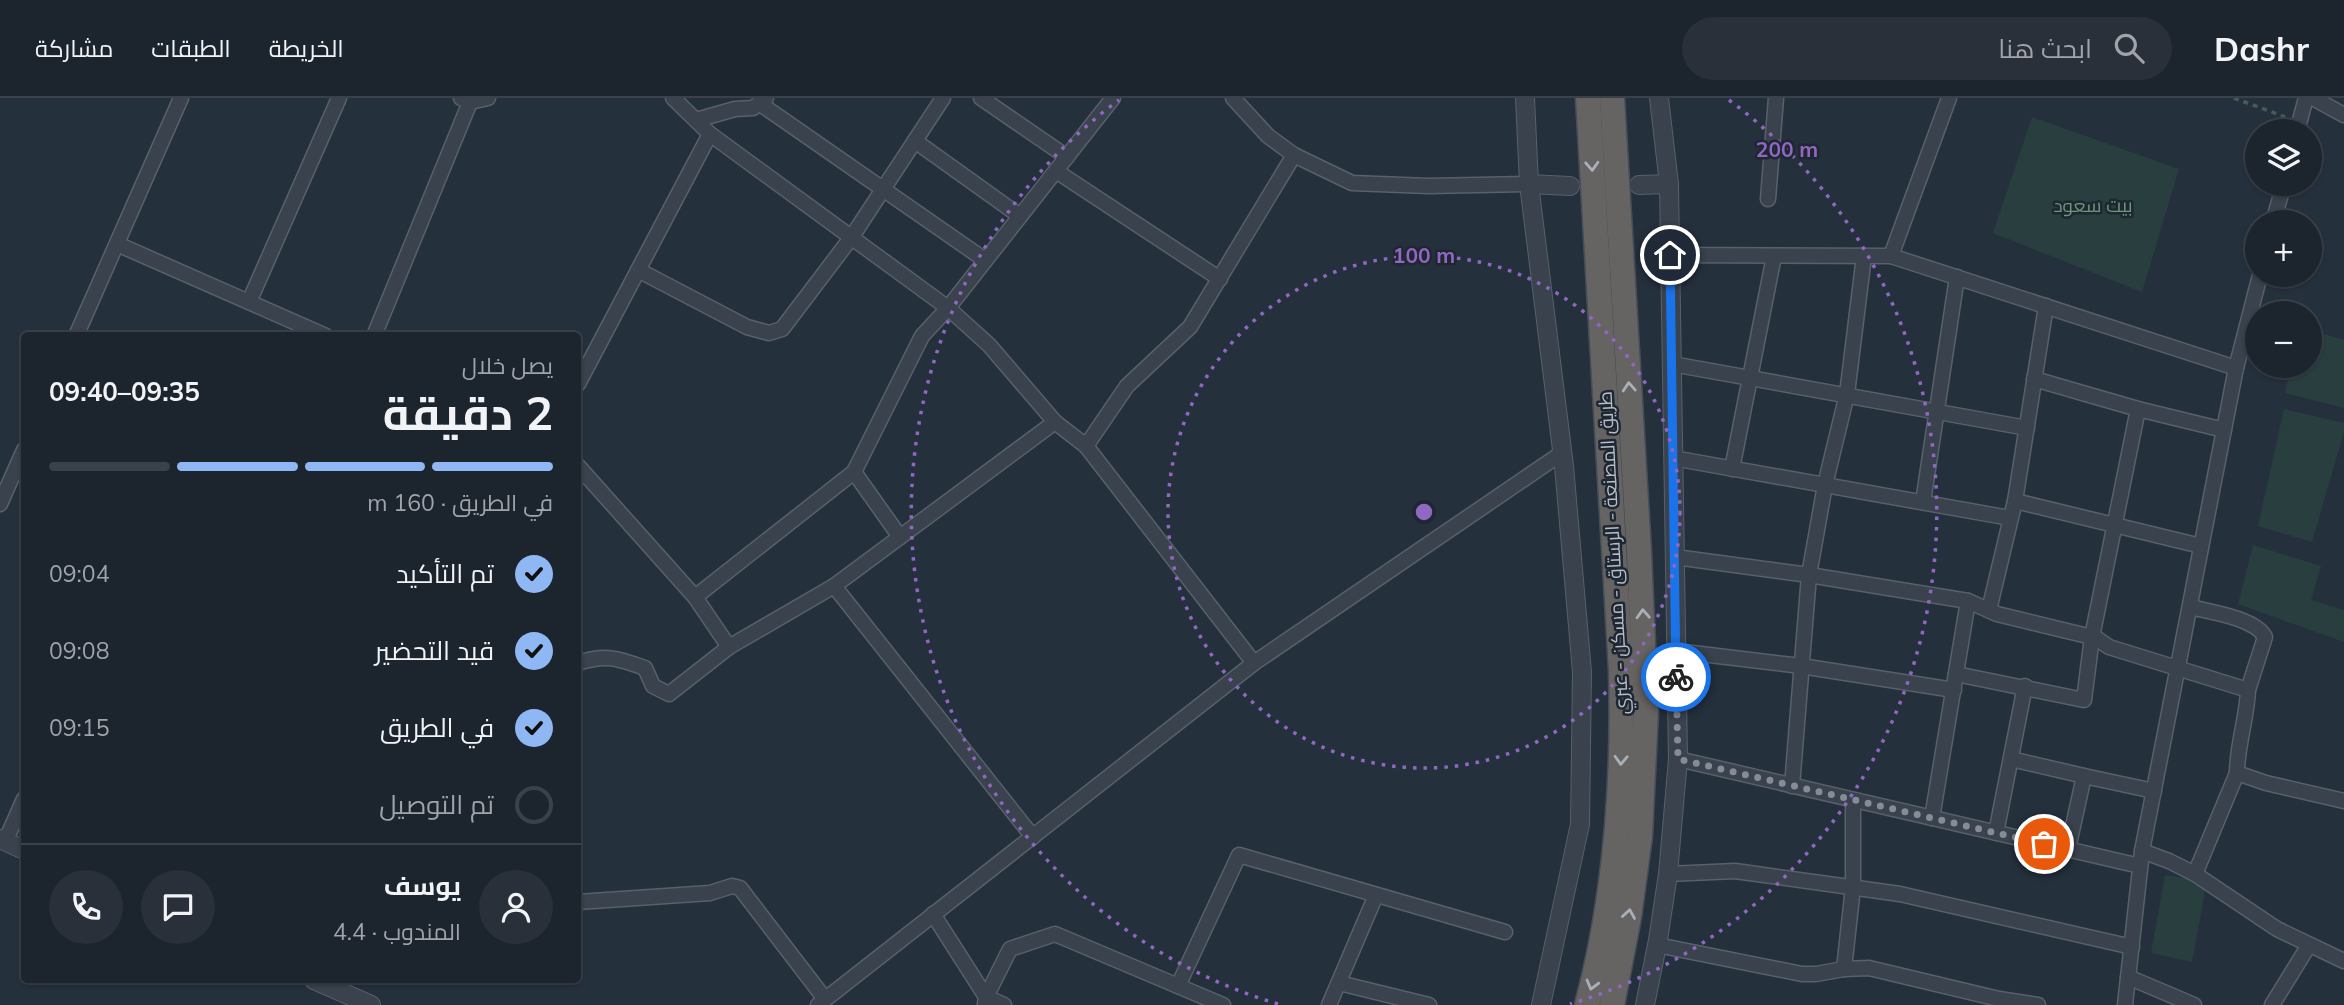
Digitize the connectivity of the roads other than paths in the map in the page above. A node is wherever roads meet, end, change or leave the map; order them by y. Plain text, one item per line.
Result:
1 (181, 98) edge
2 (339, 98) edge
3 (488, 98) edge
4 (673, 98) edge
5 (943, 98) edge
6 (981, 98) edge
7 (1113, 98) edge
8 (1233, 98) edge
9 (1525, 98) edge
10 (1588, 98) edge
11 (1612, 98) edge
12 (1659, 98) edge
13 (1776, 98) edge
14 (1949, 98) edge
15 (2306, 98) edge
16 (2314, 98) edge
17 (465, 100) edge
18 (763, 101) edge
19 (2344, 115) edge
20 (2300, 119) edge
21 (696, 120) junction
22 (710, 134) junction
23 (915, 141) junction
24 (1294, 155) junction
25 (1067, 157) junction
26 (1056, 171) junction
27 (1529, 184) junction
28 (1669, 184) junction
29 (1639, 185) dead end
30 (1570, 186) dead end
31 (882, 190) junction
32 (1768, 200) dead end
33 (1020, 216) junction
34 (851, 238) junction
35 (117, 244) junction
36 (1670, 255) junction
37 (1774, 256) junction
38 (1864, 256) junction
39 (1891, 256) junction
40 (985, 260) junction
41 (638, 270) junction
42 (1957, 277) junction
43 (1220, 279) junction
44 (2257, 287) edge
45 (249, 302) junction
46 (2046, 306) junction
47 (947, 308) junction
48 (297, 330) edge
49 (78, 332) edge
50 (376, 332) edge
51 (1672, 363) junction
52 (2236, 368) junction
53 (1751, 377) junction
54 (581, 378) edge
55 (2034, 379) junction
56 (1847, 394) junction
57 (2138, 409) junction
58 (1937, 410) junction
59 (1055, 422) junction
60 (2026, 428) junction
61 (2224, 430) junction
62 (1086, 446) junction
63 (1562, 453) junction
64 (21, 457) edge
65 (1673, 458) junction
66 (581, 469) edge
67 (1732, 469) junction
68 (854, 472) junction
69 (1825, 485) junction
70 (2015, 501) junction
71 (1923, 502) junction
72 (0, 504) edge
73 (2010, 518) junction
74 (2114, 526) junction
75 (900, 537) junction
76 (2201, 546) junction
77 (1675, 557) junction
78 (1809, 575) junction
79 (834, 586) junction
80 (695, 597) junction
81 (1968, 601) junction
82 (2190, 607) junction
83 (1989, 610) junction
84 (2092, 637) junction
85 (729, 648) junction
86 (1676, 651) junction
87 (581, 662) edge
88 (1254, 663) junction
89 (1801, 666) junction
90 (2178, 668) junction
91 (1956, 674) junction
92 (2025, 687) junction
93 (1954, 690) junction
94 (2248, 690) junction
95 (1678, 759) junction
96 (2011, 760) junction
97 (2237, 773) junction
98 (2084, 776) junction
99 (1792, 786) junction
100 (2154, 791) junction
101 (1853, 800) junction
102 (2344, 801) edge
103 (21, 805) edge
104 (1932, 818) junction
105 (1996, 833) junction
106 (1033, 837) junction
107 (3, 840) edge
108 (21, 849) edge
109 (2068, 849) junction
110 (2141, 858) junction
111 (1668, 874) junction
112 (2194, 874) junction
113 (1853, 887) junction
114 (1376, 895) junction
115 (581, 902) edge
116 (933, 914) junction
117 (1505, 932) dead end
118 (1657, 945) junction
119 (2309, 945) junction
120 (2132, 947) junction
121 (2344, 961) edge
122 (1844, 969) junction
123 (2128, 977) junction
124 (321, 983) edge
125 (1339, 983) junction
126 (1178, 986) junction
127 (986, 1001) edge
128 (821, 1002) edge
129 (1999, 1002) edge
130 (371, 1005) edge
131 (1004, 1005) edge
132 (1223, 1005) edge
133 (1329, 1005) edge
134 (1429, 1005) edge
135 (1541, 1005) edge
136 (1587, 1005) edge
137 (1612, 1005) edge
138 (1644, 1005) edge
139 (2038, 1005) edge
140 (2125, 1005) edge
141 (2194, 1005) edge
142 (2272, 1005) edge

1 - 35 street
2 - 45 street
3 - 17 street
4 - 21 street
5 - 23 street
6 - 25 street
7 - 25 street
8 - 24 street
9 - 27 street
10 -> 136 highway, طريق المصنعة - الرستاق - مسكن - عبري
137 -> 11 highway, طريق المصنعة - الرستاق - مسكن - عبري
12 - 28 street
13 - 32 street
14 - 39 street
15 - 20 street
16 - 19 street
17 - 50 street
18 - 21 street
18 - 31 street
21 - 22 street
22 - 34 street
22 - 41 street
23 - 31 street
23 - 33 street
24 - 27 street
24 - 43 street
25 - 26 street
26 - 33 street
26 - 43 street
27 - 30 street
27 - 63 street
28 - 29 street
28 - 36 street
31 - 34 street
31 - 40 street
33 - 40 street
34 - 41 street
34 - 47 street
35 - 45 street
35 - 49 street
36 - 37 street
36 - 51 street
37 - 38 street
37 - 53 street
38 - 39 street
38 - 56 street
39 - 42 street
40 - 47 street
41 - 54 street
42 - 46 street
42 - 58 street
43 - 62 street
44 - 52 street
45 - 48 street
46 - 52 street
46 - 55 street
47 - 59 street
47 - 68 street
51 - 53 street
51 - 65 street
52 - 61 street
53 - 56 street
53 - 67 street
55 - 57 street
55 - 60 street
56 - 58 street
56 - 69 street
57 - 61 street
57 - 74 street
58 - 60 street
58 - 71 street
59 - 62 street
59 - 75 street
60 - 70 street
61 - 76 street
62 - 88 street
63 - 88 street
63 - 135 street
64 - 72 street
65 - 67 street
65 - 77 street
66 - 80 street
67 - 69 street
68 - 75 street
68 - 80 street
69 - 71 street
69 - 78 street
70 - 73 street
70 - 74 street
71 - 73 street
73 - 83 street
74 - 76 street
74 - 84 street
75 - 79 street
76 - 82 street
77 - 78 street
77 - 86 street
78 - 81 street
78 - 89 street
79 - 85 street
79 - 106 street
80 - 85 street
81 - 83 street
81 - 91 street
82 - 90 street
82 - 94 street
83 - 84 street
84 - 90 street
84 - 92 street
85 - 87 street
86 - 89 street
86 - 95 street
88 - 106 street
89 - 93 street
89 - 99 street
90 - 94 street
90 - 100 street
91 - 92 street
91 - 93 street
92 - 96 street
93 - 104 street
94 - 97 street
95 - 99 street
95 - 111 street
96 - 98 street
96 - 105 street
97 - 102 street
97 - 112 street
98 - 100 street
98 - 109 street
99 - 101 street
100 - 110 street
101 - 104 street
101 - 113 street
103 - 107 street
104 - 105 street
105 - 109 street
106 - 116 street
107 - 108 street
109 - 110 street
110 - 112 street
110 - 120 street
111 - 113 street
111 - 118 street
112 - 119 street
113 - 120 street
113 - 122 street
114 - 117 street
114 - 125 street
114 - 126 street
115 - 128 street
116 - 127 street
116 - 128 street
118 - 122 street
118 - 138 street
119 - 121 street
119 - 142 street
120 - 123 street
122 - 129 street
123 - 140 street
123 - 141 street
124 - 130 street
125 - 133 street
125 - 134 street
126 - 127 street
126 - 132 street
127 - 131 street
129 - 139 street

